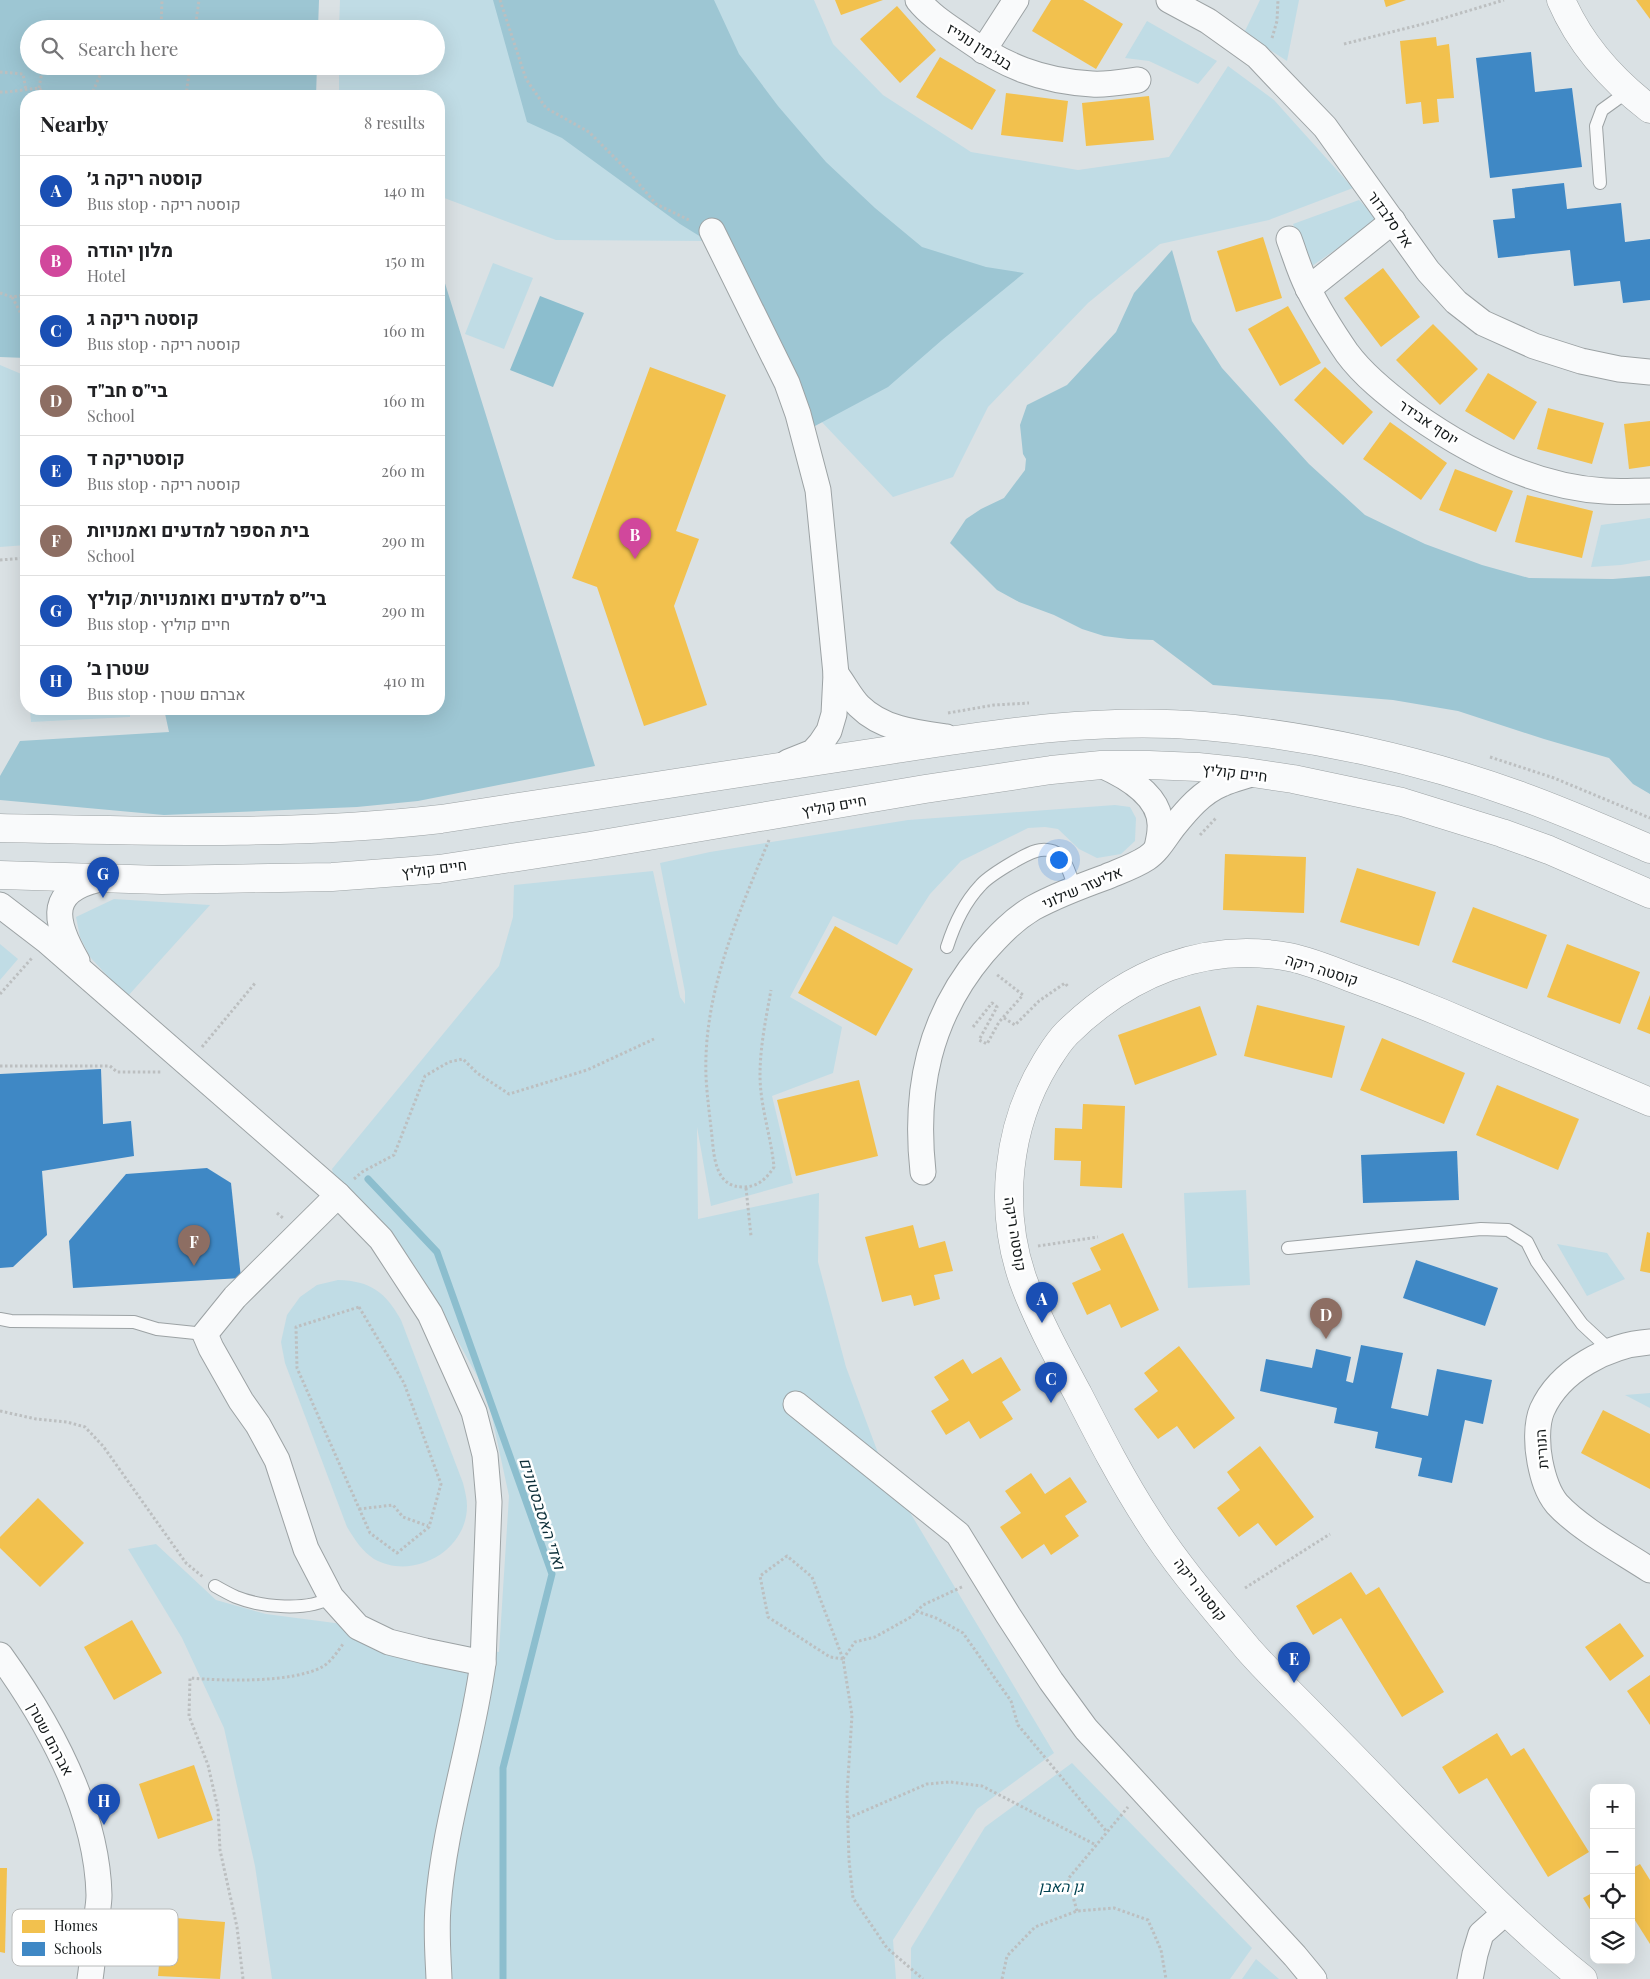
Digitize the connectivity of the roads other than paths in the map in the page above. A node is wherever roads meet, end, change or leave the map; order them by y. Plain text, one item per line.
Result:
1 (918, 0) edge
2 (1016, 0) edge
3 (1169, 0) edge
4 (1560, 0) edge
5 (983, 51) junction
6 (1138, 80) dead end
7 (1627, 92) junction
8 (1650, 109) edge
9 (1600, 183) dead end
10 (1393, 222) junction
11 (712, 231) road end
12 (1289, 239) dead end
13 (1308, 288) junction
14 (1650, 372) edge
15 (1650, 491) edge
16 (836, 674) junction
17 (961, 739) junction
18 (1101, 766) junction
19 (774, 767) junction
20 (1254, 773) junction
21 (0, 828) edge
22 (1157, 848) junction
23 (1650, 849) edge
24 (0, 875) edge
25 (109, 877) junction
26 (1075, 888) junction
27 (1650, 894) edge
28 (0, 905) edge
29 (947, 946) dead end
30 (83, 972) junction
31 (1650, 1102) edge
32 (923, 1172) dead end
33 (338, 1195) junction
34 (1288, 1248) dead end
35 (0, 1319) edge
36 (205, 1334) junction
37 (1650, 1342) edge
38 (1611, 1351) junction
39 (796, 1404) dead end
40 (1650, 1570) edge
41 (215, 1586) road end
42 (331, 1597) junction
43 (0, 1655) edge
44 (483, 1663) junction
45 (98, 1909) edge
46 (1507, 1911) junction
47 (91, 1966) edge
48 (90, 1979) edge
49 (439, 1979) edge
50 (1314, 1979) edge
51 (1470, 1979) edge
52 (1584, 1979) edge

1 - 5 street, בנג'מין נונייז
2 - 5 street
3 - 10 street, אל סלבדור
4 - 7 main road
5 - 6 street, בנג'מין נונייז
7 - 8 main road
7 - 9 lane
10 - 13 street
10 - 14 street, אל סלבדור
11 - 16 street
12 - 13 street, יוסף אבידר
13 - 15 street, יוסף אבידר
16 - 17 street
16 - 19 street
17 - 19 main road
17 - 23 main road
18 - 20 main road, חיים קוליץ
18 - 22 street
18 - 25 main road, חיים קוליץ
19 - 21 main road
20 - 22 street, אליעזר שילוני
20 - 27 main road, חיים קוליץ
22 - 26 street, אליעזר שילוני
24 - 25 main road, חיים קוליץ
25 - 30 street
26 - 29 lane
26 - 32 street, אליעזר שילוני
28 - 30 street
30 - 33 street
31 - 46 main road, קוסטה ריקה
33 - 36 street
33 - 44 street
34 - 38 lane
35 - 36 lane
36 - 42 street
37 - 38 street, הנורית
38 - 40 street, הנורית
39 - 50 street
41 - 42 lane
42 - 44 street
43 - 45 street, אברהם שטרן
44 - 49 street
46 - 51 street
46 - 52 main road, קוסטה ריקה
47 - 48 street, אברהם שטרן

